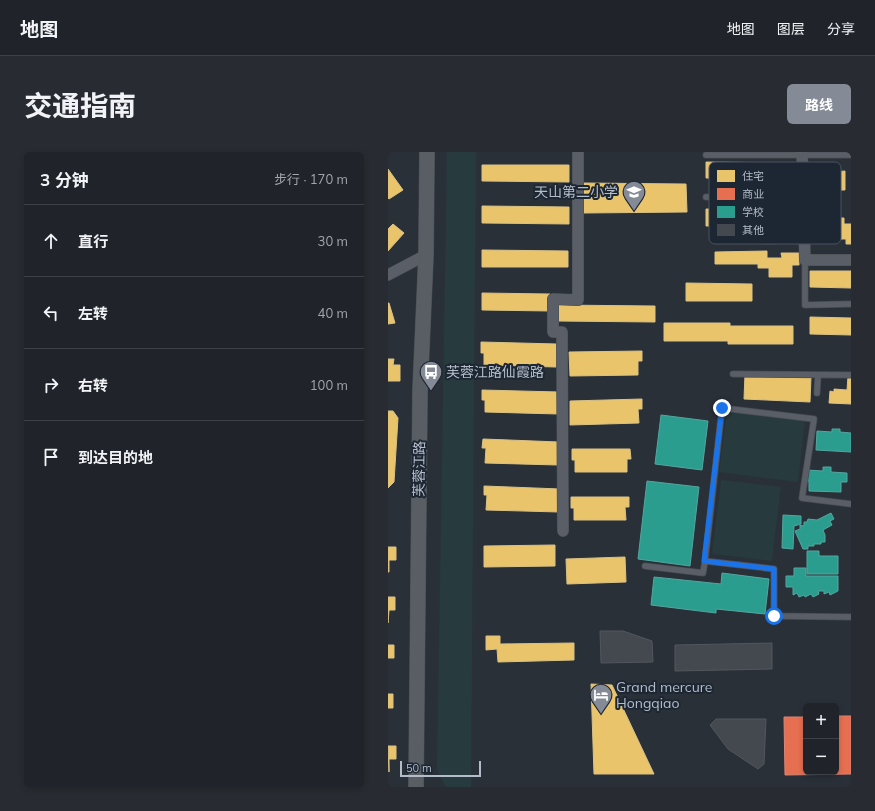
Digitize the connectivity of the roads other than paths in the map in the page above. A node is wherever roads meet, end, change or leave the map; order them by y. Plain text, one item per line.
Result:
1 (427, 152) edge
2 (578, 152) edge
3 (802, 153) edge
4 (851, 154) edge
5 (706, 155) dead end
6 (804, 244) edge
7 (426, 255) junction
8 (805, 260) junction
9 (851, 260) edge
10 (388, 275) edge
11 (851, 304) edge
12 (733, 374) dead end
13 (818, 375) junction
14 (851, 375) edge
15 (817, 393) dead end
16 (851, 504) edge
17 (563, 531) dead end
18 (704, 561) junction
19 (645, 566) dead end
20 (851, 617) edge
21 (416, 787) edge

1 - 7 street, 芙蓉江路
2 - 17 street
3 - 4 lane
3 - 5 lane
6 - 8 street
7 - 10 street
7 - 21 street, 芙蓉江路
8 - 9 street
8 - 11 lane
12 - 13 lane
13 - 14 lane
13 - 15 lane
16 - 18 lane
18 - 19 lane
18 - 20 lane

